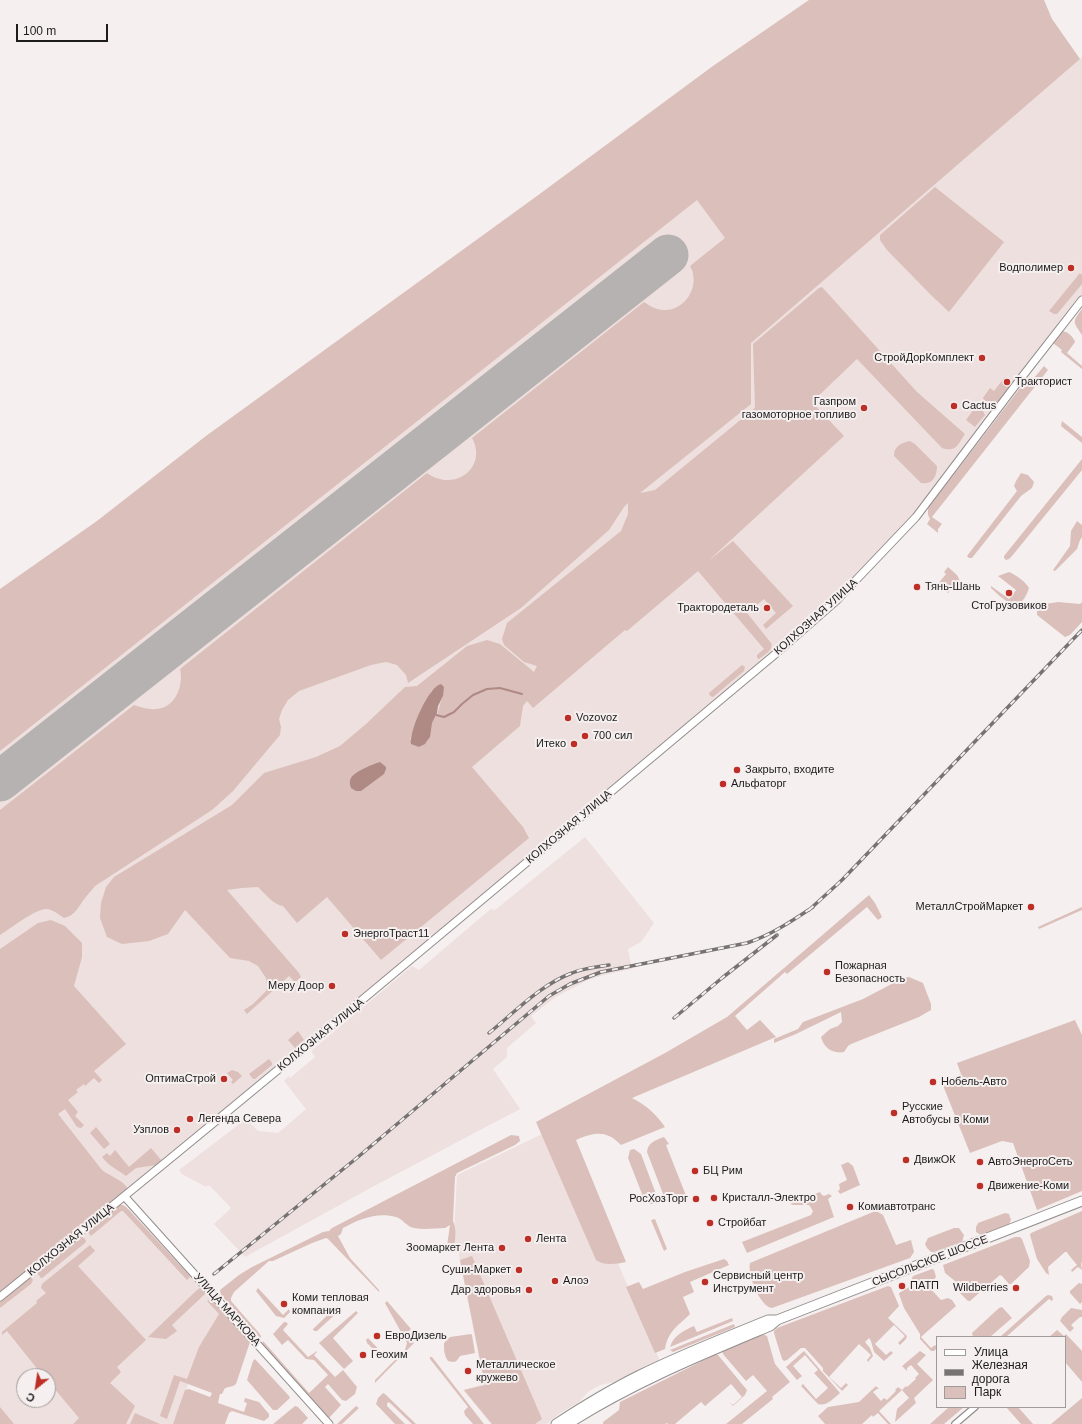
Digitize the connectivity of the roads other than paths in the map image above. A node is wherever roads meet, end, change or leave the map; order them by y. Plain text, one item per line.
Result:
1 (1082, 300) edge
2 (125, 1197) junction
3 (1082, 1201) edge
4 (0, 1297) edge
5 (777, 1320) junction
6 (974, 1408) edge
7 (329, 1424) edge
8 (556, 1424) edge
9 (568, 1424) edge
10 (955, 1424) edge

1 - 2 street, КОЛХОЗНАЯ УЛИЦА
2 - 4 street, КОЛХОЗНАЯ УЛИЦА
2 - 7 street, УЛИЦА МАРКОВА
3 - 5 main road, СЫСОЛЬСКОЕ ШОССЕ
5 - 8 main road, СЫСОЛЬСКОЕ ШОССЕ
5 - 9 main road, СЫСОЛЬСКОЕ ШОССЕ
6 - 10 street

